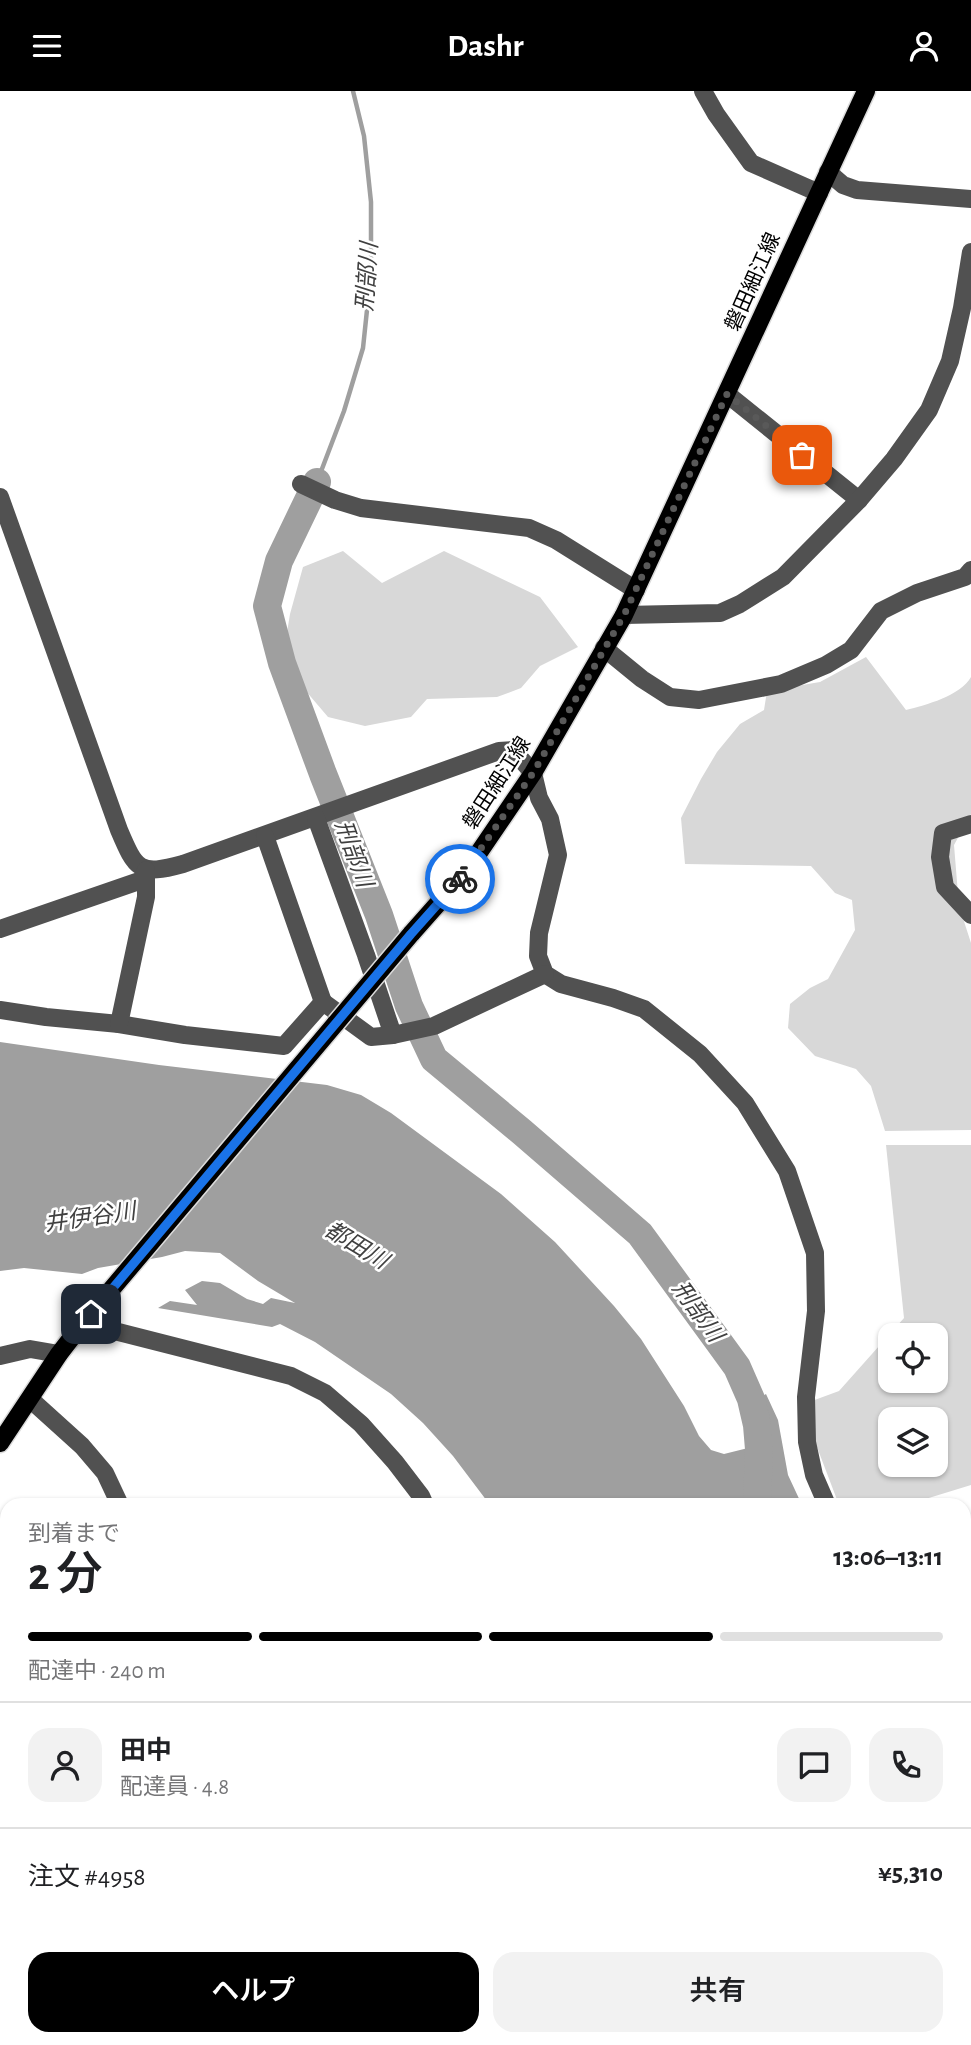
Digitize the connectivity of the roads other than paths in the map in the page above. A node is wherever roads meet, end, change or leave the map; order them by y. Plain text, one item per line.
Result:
1 (703, 91) edge
2 (866, 91) edge
3 (828, 172) junction
4 (819, 193) junction
5 (971, 199) edge
6 (971, 252) edge
7 (727, 394) junction
8 (301, 484) dead end
9 (0, 497) edge
10 (859, 500) junction
11 (971, 570) edge
12 (636, 590) junction
13 (624, 615) junction
14 (604, 649) junction
15 (533, 773) junction
16 (316, 818) junction
17 (971, 824) edge
18 (265, 835) junction
19 (146, 870) junction
20 (971, 915) edge
21 (0, 929) edge
22 (545, 974) junction
23 (323, 1002) junction
24 (0, 1010) edge
25 (119, 1024) junction
26 (396, 1034) junction
27 (87, 1318) junction
28 (59, 1354) junction
29 (0, 1356) edge
30 (30, 1399) junction
31 (0, 1443) edge
32 (117, 1498) edge
33 (422, 1498) edge
34 (824, 1498) edge

1 - 4 street
2 - 3 main road, 磐田細江線
3 - 4 main road, 磐田細江線
3 - 5 street
4 - 7 main road, 磐田細江線
6 - 10 street
7 - 10 street
7 - 12 main road, 磐田細江線
8 - 12 street
9 - 19 street
10 - 13 street
11 - 14 street
12 - 13 main road, 磐田細江線
13 - 14 main road, 磐田細江線
14 - 15 main road, 磐田細江線
15 - 16 street
15 - 22 street
15 - 27 main road, 磐田細江線, bridge
16 - 18 street
16 - 26 street
17 - 20 street
18 - 19 street
18 - 23 street
19 - 21 street
19 - 25 street
22 - 26 street
22 - 34 street
23 - 25 street
23 - 26 street
24 - 25 street
27 - 28 main road, 磐田細江線
27 - 33 street
28 - 29 street
28 - 30 main road, 磐田細江線
30 - 31 main road, 磐田細江線
30 - 32 street

